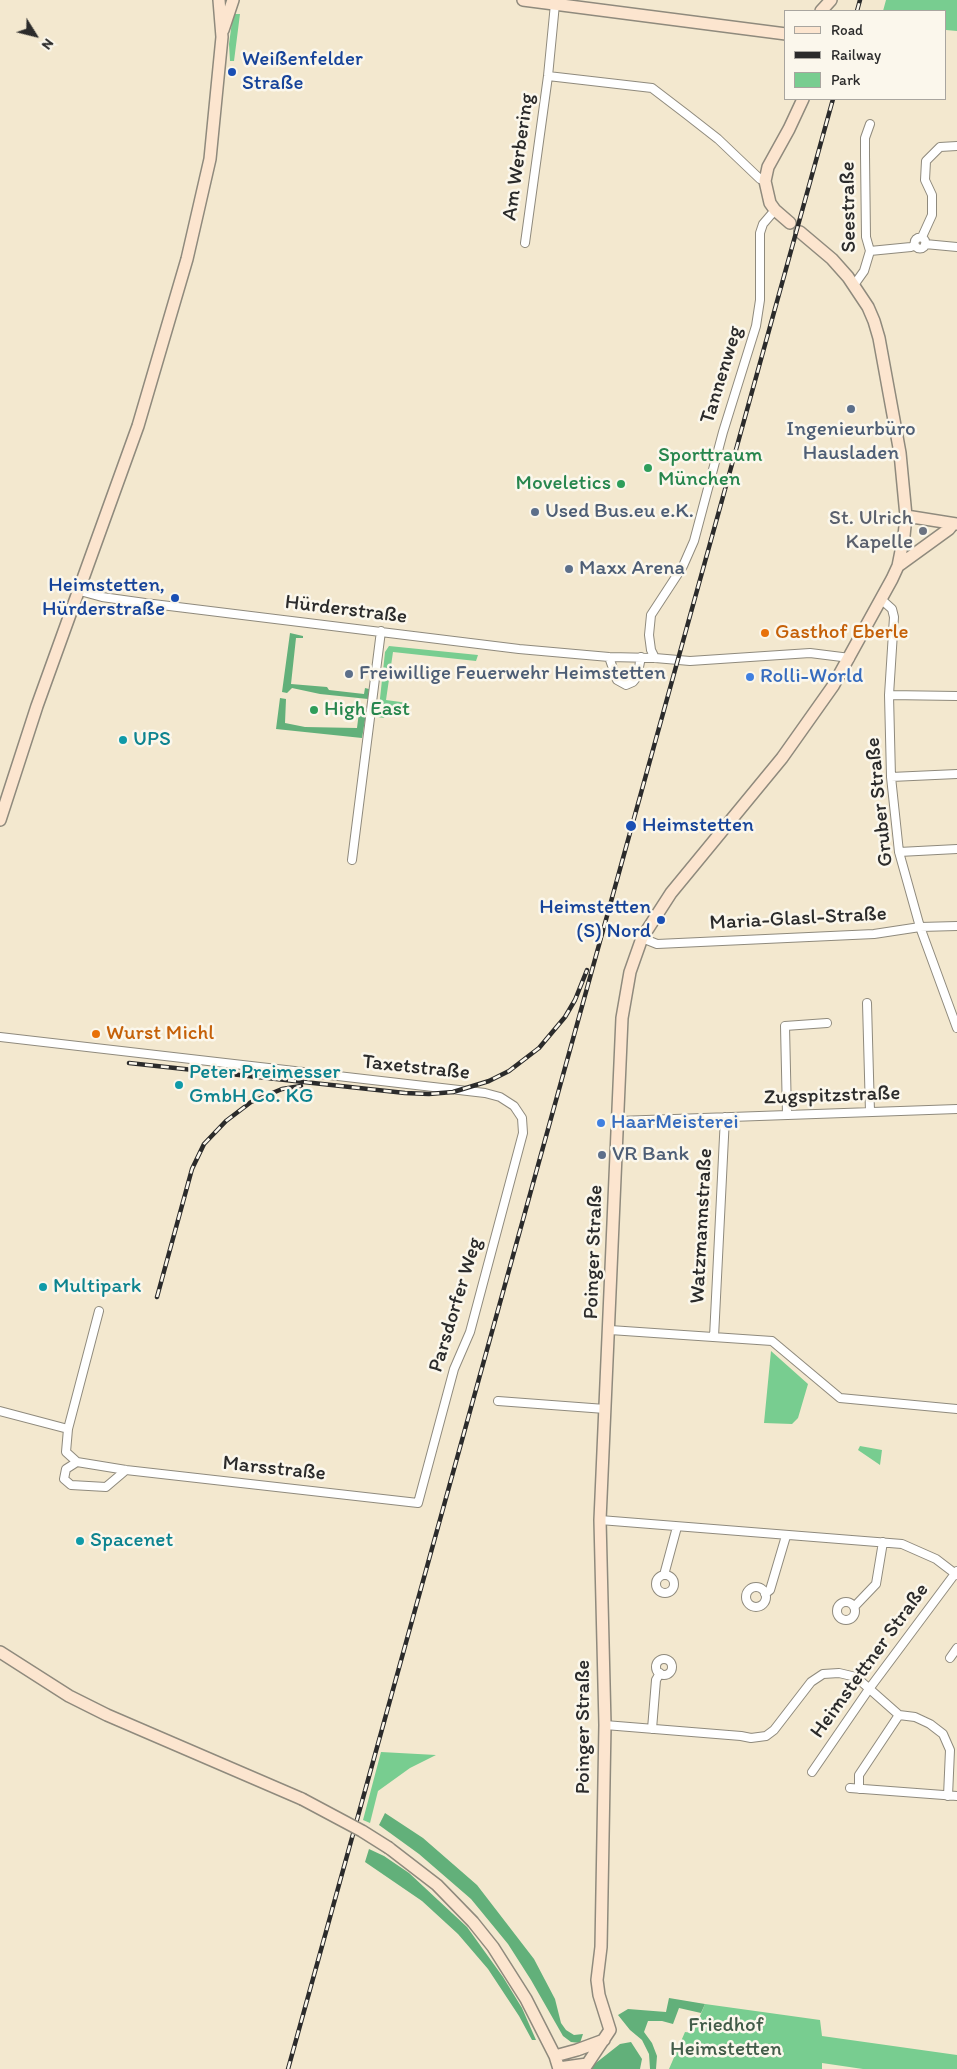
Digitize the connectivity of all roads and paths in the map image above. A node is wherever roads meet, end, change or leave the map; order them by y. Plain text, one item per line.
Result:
1 (219, 0) edge
2 (233, 0) edge
3 (523, 0) edge
4 (831, 0) edge
5 (555, 4) junction
6 (822, 10) edge
7 (784, 34) edge
8 (222, 37) junction
9 (548, 76) junction
10 (803, 100) edge
11 (870, 124) dead end
12 (957, 146) edge
13 (765, 181) junction
14 (775, 210) junction
15 (790, 224) dead end
16 (800, 232) dead end
17 (923, 241) junction
18 (525, 243) dead end
19 (957, 246) edge
20 (870, 251) junction
21 (854, 285) junction
22 (906, 516) junction
23 (955, 524) edge
24 (898, 566) junction
25 (80, 591) junction
26 (882, 600) junction
27 (381, 632) junction
28 (609, 657) junction
29 (641, 658) junction
30 (655, 658) junction
31 (850, 658) junction
32 (889, 695) junction
33 (957, 696) edge
34 (957, 774) edge
35 (891, 776) junction
36 (0, 820) edge
37 (957, 850) edge
38 (899, 852) junction
39 (352, 860) dead end
40 (957, 926) edge
41 (920, 927) junction
42 (642, 938) junction
43 (868, 1003) dead end
44 (826, 1022) dead end
45 (957, 1028) edge
46 (0, 1037) edge
47 (957, 1109) edge
48 (870, 1112) junction
49 (787, 1115) junction
50 (522, 1118) joint
51 (725, 1118) junction
52 (618, 1121) junction
53 (99, 1310) dead end
54 (610, 1330) junction
55 (714, 1337) junction
56 (498, 1401) dead end
57 (605, 1409) junction
58 (957, 1409) edge
59 (0, 1411) edge
60 (68, 1429) junction
61 (77, 1462) junction
62 (126, 1470) junction
63 (418, 1502) joint
64 (600, 1520) junction
65 (677, 1527) junction
66 (786, 1536) junction
67 (884, 1542) junction
68 (956, 1573) edge
69 (664, 1575) dead end
70 (765, 1594) dead end
71 (854, 1607) dead end
72 (957, 1648) edge
73 (0, 1652) edge
74 (950, 1658) dead end
75 (660, 1673) dead end
76 (869, 1689) junction
77 (898, 1715) junction
78 (605, 1725) junction
79 (652, 1729) junction
80 (812, 1772) dead end
81 (850, 1788) dead end
82 (859, 1789) junction
83 (948, 1796) junction
84 (957, 1796) edge
85 (604, 2040) junction
86 (555, 2056) junction
87 (586, 2067) edge
88 (559, 2069) edge

1 - 8 street
2 - 8 street
3 - 5 street
4 - 6 street
5 - 7 street
5 - 9 street, Am Werbering
8 - 25 street
9 - 13 street, Am Werbering
9 - 18 street, Am Werbering
10 - 13 street
11 - 20 street, Seestraße
12 - 17 street
13 - 14 street
14 - 15 street
14 - 30 street, Tannenweg
16 - 21 street, Poinger Straße
17 - 19 street
17 - 20 street
20 - 21 street, Seestraße
21 - 22 street, Poinger Straße
22 - 23 street
22 - 24 street, Poinger Straße
23 - 24 street
24 - 26 street, Poinger Straße
25 - 27 street, Hürderstraße
25 - 36 street
26 - 31 street, Poinger Straße
26 - 32 street, Gruber Straße
27 - 28 street, Hürderstraße
27 - 39 street
28 - 29 street, Hürderstraße
28 - 29 street
29 - 30 street, Hürderstraße
30 - 31 street, Hürderstraße
31 - 42 street, Poinger Straße
32 - 33 street
32 - 35 street, Gruber Straße
34 - 35 street
35 - 38 street, Gruber Straße
37 - 38 street
38 - 41 street, Gruber Straße
40 - 41 street, Maria-Glasl-Straße
41 - 42 street, Maria-Glasl-Straße
41 - 45 street, Gruber Straße
42 - 52 street, Poinger Straße
43 - 48 street
44 - 49 street
46 - 50 street, Taxetstraße
47 - 48 street, Zugspitzstraße
48 - 49 street, Zugspitzstraße
49 - 51 street, Zugspitzstraße
50 - 63 street, Parsdorfer Weg
51 - 52 street, Zugspitzstraße
51 - 55 street, Watzmannstraße
52 - 54 street, Poinger Straße
53 - 60 street
54 - 55 street
54 - 57 street, Poinger Straße
55 - 58 street
56 - 57 street
57 - 64 street, Poinger Straße
59 - 60 street
60 - 61 street
61 - 62 street, Marsstraße
61 - 62 street
62 - 63 street, Marsstraße
64 - 65 street
64 - 78 street, Poinger Straße
65 - 66 street
65 - 69 street
66 - 67 street
66 - 70 street
67 - 68 street
67 - 71 street
68 - 76 street, Heimstettner Straße
72 - 74 street
73 - 86 street, bridge
75 - 79 street
76 - 77 street
76 - 79 street
76 - 80 street, Heimstettner Straße
77 - 82 street
77 - 83 street
78 - 79 street
78 - 85 street, Poinger Straße
81 - 82 street
82 - 83 street
83 - 84 street
85 - 86 street
85 - 87 street, Poinger Straße
86 - 88 street
87 - 88 street, Poinger Straße

